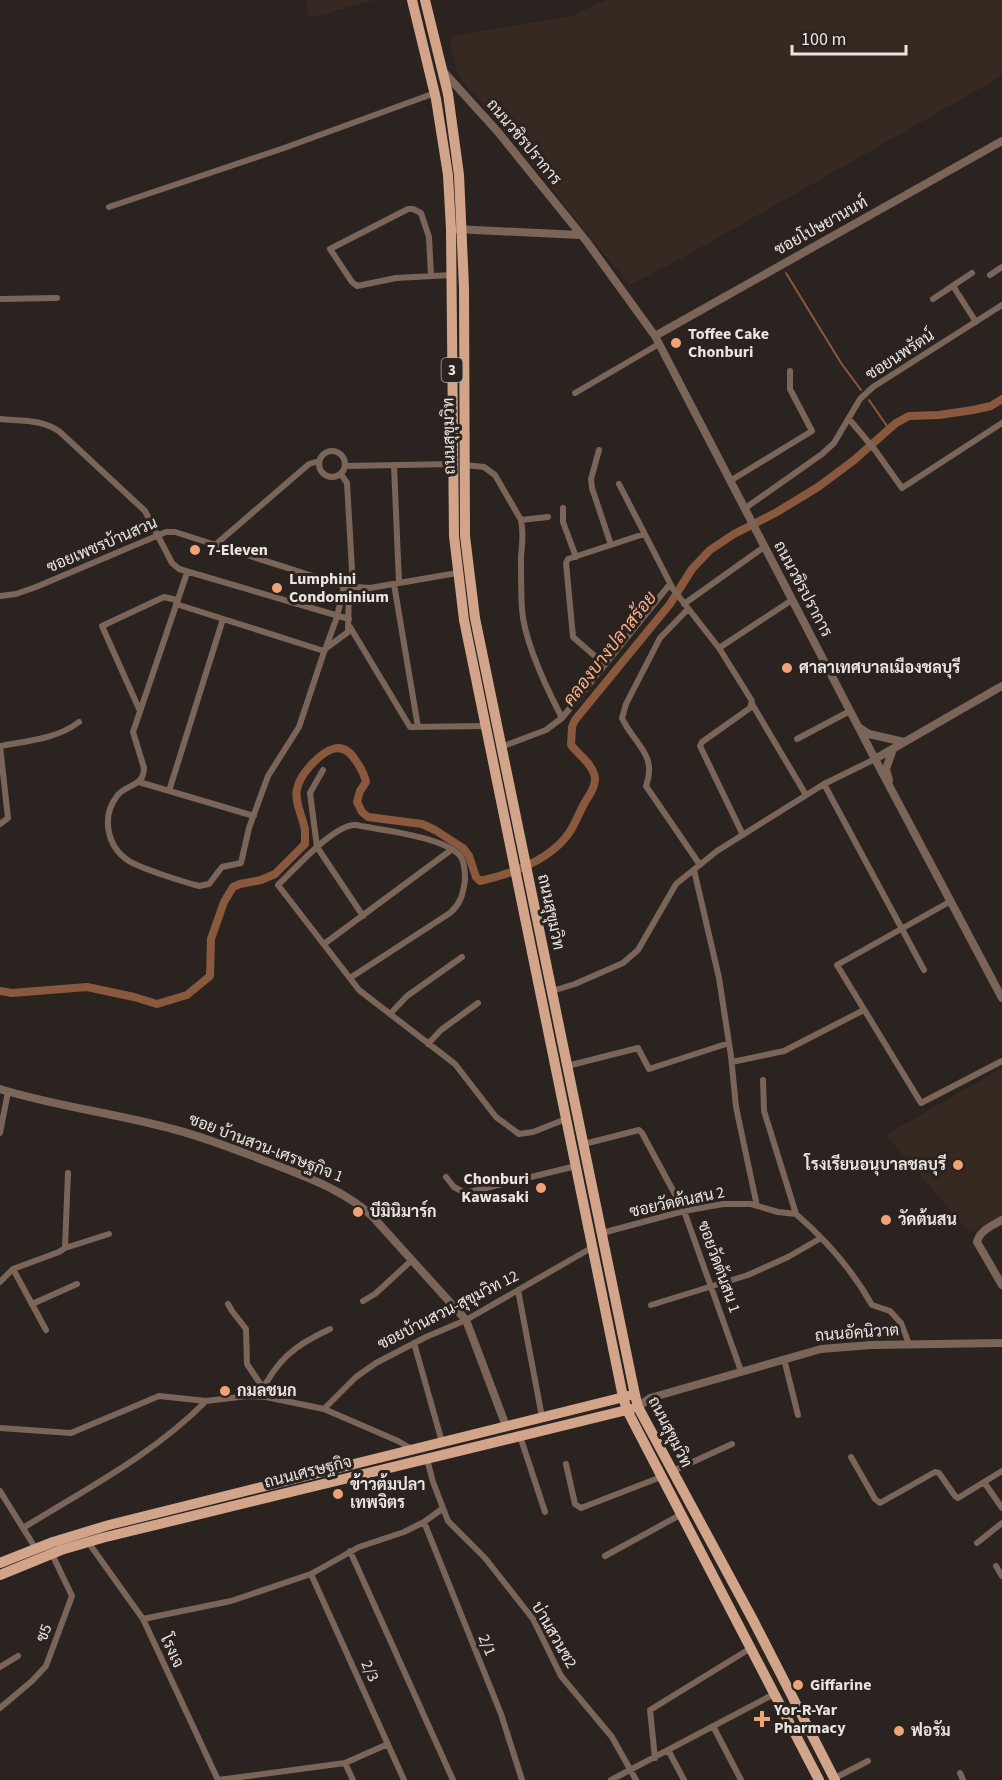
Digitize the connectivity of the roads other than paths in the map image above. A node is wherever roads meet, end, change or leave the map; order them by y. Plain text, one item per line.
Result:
1 (412, 0) edge
2 (425, 0) edge
3 (442, 70) junction
4 (435, 93) junction
5 (1002, 141) edge
6 (109, 207) dead end
7 (457, 229) junction
8 (580, 235) junction
9 (1002, 267) edge
10 (972, 273) dead end
11 (451, 275) junction
12 (990, 275) dead end
13 (431, 276) junction
14 (953, 286) junction
15 (57, 298) dead end
16 (933, 298) dead end
17 (0, 299) edge
18 (1002, 306) edge
19 (976, 322) junction
20 (657, 340) junction
21 (790, 370) dead end
22 (574, 393) dead end
23 (0, 419) edge
24 (849, 419) junction
25 (1002, 423) edge
26 (599, 450) dead end
27 (319, 461) junction
28 (461, 461) junction
29 (394, 465) junction
30 (345, 466) junction
31 (341, 474) junction
32 (730, 481) junction
33 (619, 484) dead end
34 (563, 508) dead end
35 (744, 509) junction
36 (548, 517) dead end
37 (521, 520) junction
38 (644, 534) junction
39 (158, 536) junction
40 (215, 545) junction
41 (611, 545) junction
42 (764, 546) junction
43 (576, 557) junction
44 (187, 573) junction
45 (458, 573) junction
46 (397, 584) junction
47 (671, 586) junction
48 (349, 587) junction
49 (0, 596) edge
50 (792, 600) junction
51 (177, 602) junction
52 (684, 604) junction
53 (337, 617) junction
54 (223, 619) junction
55 (349, 622) junction
56 (719, 648) junction
57 (325, 649) junction
58 (605, 665) junction
59 (1002, 686) edge
60 (752, 704) junction
61 (140, 711) junction
62 (850, 711) junction
63 (562, 718) junction
64 (79, 722) dead end
65 (485, 726) junction
66 (858, 726) junction
67 (418, 727) junction
68 (797, 739) dead end
69 (904, 742) junction
70 (0, 746) edge
71 (501, 747) junction
72 (894, 748) junction
73 (875, 759) junction
74 (323, 770) dead end
75 (139, 782) junction
76 (824, 784) junction
77 (891, 789) junction
78 (169, 791) junction
79 (806, 795) junction
80 (506, 799) junction
81 (254, 816) junction
82 (0, 824) edge
83 (743, 834) junction
84 (316, 847) junction
85 (516, 848) junction
86 (451, 850) junction
87 (700, 865) junction
88 (694, 870) junction
89 (951, 901) junction
90 (363, 916) junction
91 (903, 928) junction
92 (324, 944) junction
93 (462, 957) dead end
94 (924, 970) dead end
95 (1002, 975) edge
96 (350, 978) junction
97 (993, 981) junction
98 (552, 991) junction
99 (1002, 998) edge
100 (478, 1003) dead end
101 (864, 1010) junction
102 (390, 1014) junction
103 (729, 1043) junction
104 (429, 1044) junction
105 (1002, 1060) edge
106 (732, 1062) junction
107 (567, 1066) junction
108 (764, 1080) dead end
109 (4, 1091) edge
110 (578, 1114) junction
111 (566, 1119) junction
112 (0, 1133) edge
113 (584, 1144) junction
114 (576, 1166) junction
115 (69, 1173) dead end
116 (446, 1177) dead end
117 (757, 1206) junction
118 (684, 1211) junction
119 (796, 1214) junction
120 (1002, 1220) edge
121 (602, 1233) junction
122 (109, 1234) dead end
123 (821, 1238) junction
124 (593, 1247) junction
125 (65, 1248) junction
126 (412, 1260) junction
127 (13, 1269) junction
128 (0, 1282) edge
129 (77, 1284) dead end
130 (1002, 1285) edge
131 (712, 1286) junction
132 (518, 1290) junction
133 (363, 1301) dead end
134 (32, 1304) junction
135 (228, 1304) dead end
136 (651, 1305) dead end
137 (466, 1320) junction
138 (330, 1329) dead end
139 (46, 1330) dead end
140 (414, 1343) junction
141 (1002, 1343) edge
142 (909, 1344) junction
143 (784, 1359) junction
144 (741, 1371) junction
145 (263, 1388) junction
146 (635, 1395) junction
147 (259, 1396) junction
148 (622, 1397) junction
149 (650, 1398) junction
150 (206, 1401) junction
151 (638, 1407) junction
152 (324, 1409) junction
153 (627, 1410) junction
154 (798, 1415) dead end
155 (542, 1417) junction
156 (506, 1426) junction
157 (0, 1428) edge
158 (520, 1436) junction
159 (442, 1442) junction
160 (732, 1444) dead end
161 (412, 1449) junction
162 (850, 1457) dead end
163 (427, 1459) junction
164 (566, 1464) dead end
165 (673, 1471) junction
166 (1002, 1471) edge
167 (661, 1477) junction
168 (984, 1482) junction
169 (0, 1491) edge
170 (1002, 1508) edge
171 (442, 1509) junction
172 (545, 1512) dead end
173 (680, 1515) junction
174 (424, 1522) junction
175 (1002, 1524) edge
176 (23, 1528) junction
177 (88, 1542) junction
178 (977, 1543) dead end
179 (36, 1549) junction
180 (350, 1551) junction
181 (52, 1554) junction
182 (605, 1556) dead end
183 (0, 1563) edge
184 (996, 1566) dead end
185 (311, 1574) junction
186 (0, 1575) edge
187 (1002, 1576) edge
188 (143, 1619) junction
189 (751, 1648) junction
190 (18, 1656) dead end
191 (0, 1667) edge
192 (774, 1694) junction
193 (0, 1707) edge
194 (713, 1726) junction
195 (388, 1744) junction
196 (668, 1750) junction
197 (655, 1758) junction
198 (868, 1761) dead end
199 (345, 1763) junction
200 (630, 1770) junction
201 (231, 1779) edge
202 (835, 1779) edge
203 (218, 1780) edge
204 (353, 1780) edge
205 (405, 1780) edge
206 (453, 1780) edge
207 (522, 1780) edge
208 (611, 1780) edge
209 (636, 1780) edge
210 (684, 1780) edge
211 (741, 1780) edge
212 (819, 1780) edge

1 - 4 main road, ถนนสุขุมวิท / 3
2 - 3 main road, ถนนสุขุมวิท / 3
3 - 7 main road, ถนนสุขุมวิท / 3
3 - 8 street, ถนนวชิรปราการ
4 - 6 street
4 - 7 main road, ถนนสุขุมวิท / 3
5 - 20 street, ซอยโปษยานนท์
7 - 8 street
7 - 11 main road, ถนนสุขุมวิท / 3
7 - 28 main road, ถนนสุขุมวิท / 3
8 - 20 street, ถนนวชิรปราการ
9 - 12 street
10 - 14 street
11 - 13 street
11 - 28 main road, ถนนสุขุมวิท / 3
13 - 13 street
14 - 16 street
14 - 19 street
15 - 17 street
18 - 19 street, ซอยนพรัตน์
19 - 24 street, ซอยนพรัตน์
20 - 22 street
20 - 32 street, ถนนวชิรปราการ
21 - 32 street
23 - 39 street
24 - 25 street
24 - 35 street, ซอยนพรัตน์
26 - 41 street
27 - 30 street
27 - 31 street
27 - 40 street
28 - 29 street
28 - 37 street
28 - 45 main road, ถนนสุขุมวิท
28 - 71 main road, ถนนสุขุมวิท
29 - 30 street
29 - 46 street
30 - 31 street
31 - 48 street
32 - 35 street, ถนนวชิรปราการ
33 - 38 street
34 - 43 street
35 - 42 street, ถนนวชิรปราการ
36 - 37 street
37 - 63 street
38 - 41 street
38 - 47 street
39 - 40 street, ซอยเพชรบ้านสวน
39 - 44 street
39 - 49 street, ซอยเพชรบ้านสวน
40 - 48 street, ซอยเพชรบ้านสวน
41 - 43 street
42 - 50 street, ถนนวชิรปราการ
42 - 52 street
43 - 58 street
44 - 51 street
44 - 53 street
45 - 46 street, ซอยเพชรบ้านสวน
45 - 65 main road, ถนนสุขุมวิท
46 - 48 street, ซอยเพชรบ้านสวน
46 - 67 street
47 - 52 street
47 - 58 street
48 - 53 street
48 - 55 street
50 - 56 street
50 - 62 street, ถนนวชิรปราการ
51 - 54 street
51 - 61 street
51 - 61 street
52 - 56 street
52 - 87 street
53 - 55 street
53 - 57 street
54 - 57 street
54 - 78 street
55 - 57 street
55 - 67 street
56 - 60 street
57 - 81 street
58 - 63 street
59 - 69 street
60 - 79 street
60 - 83 street
61 - 75 street
62 - 66 street, ถนนวชิรปราการ
62 - 68 street
63 - 71 street
64 - 70 street
65 - 67 street
65 - 80 main road, ถนนสุขุมวิท
66 - 69 street
66 - 73 street, ถนนวชิรปราการ
69 - 72 street
70 - 82 street
71 - 80 main road, ถนนสุขุมวิท
72 - 73 street
72 - 77 street
73 - 76 street
73 - 77 street, ถนนวชิรปราการ
74 - 84 street
75 - 78 street
75 - 81 street
76 - 79 street
76 - 91 street
77 - 89 street, ถนนวชิรปราการ
78 - 81 street
79 - 83 street
80 - 85 main road, ถนนสุขุมวิท
83 - 87 street
84 - 86 street
84 - 90 street
84 - 92 street
85 - 98 main road, ถนนสุขุมวิท
85 - 111 main road, ถนนสุขุมวิท
86 - 90 street
86 - 96 street
87 - 88 street
88 - 98 street
88 - 103 street
89 - 91 street
89 - 97 street, ถนนวชิรปราการ
90 - 92 street
91 - 94 street
91 - 101 street
92 - 96 street
93 - 102 street
95 - 97 street
96 - 102 street
97 - 99 street, ถนนวชิรปราการ
98 - 107 main road, ถนนสุขุมวิท
100 - 104 street
101 - 105 street
101 - 106 street
102 - 104 street
103 - 106 street
103 - 107 street
104 - 111 street
106 - 117 street
107 - 110 main road, ถนนสุขุมวิท
108 - 119 street
109 - 112 street
109 - 126 street, ซอย บ้านสวน-เศรษฐกิจ 1
110 - 111 street
110 - 113 main road, ถนนสุขุมวิท
111 - 114 main road, ถนนสุขุมวิท
113 - 118 street, ซอยวัดต้นสน 1
113 - 121 main road, ถนนสุขุมวิท
114 - 116 street
114 - 124 main road, ถนนสุขุมวิท
115 - 125 street
117 - 118 street, ซอยวัดต้นสน 2
117 - 119 street, ซอยวัดต้นสน 2
118 - 121 street, ซอยวัดต้นสน 2
118 - 131 street, ซอยวัดต้นสน 1
119 - 123 street
120 - 130 street
121 - 146 main road, ถนนสุขุมวิท
122 - 125 street
123 - 131 street
123 - 142 street
124 - 132 street, ซอยบ้านสวน-สุขุมวิท 12
124 - 148 main road, ถนนสุขุมวิท
125 - 127 street
126 - 133 street
126 - 137 street, ซอย บ้านสวน-เศรษฐกิจ 1
127 - 128 street
127 - 134 street
129 - 134 street
131 - 136 street
131 - 144 street, ซอยวัดต้นสน 1
132 - 137 street, ซอยบ้านสวน-สุขุมวิท 12
132 - 155 street
134 - 139 street
135 - 145 street
137 - 140 street, ซอยบ้านสวน-สุขุมวิท 12
137 - 156 street, ซอย บ้านสวน-เศรษฐกิจ 1
138 - 145 street
140 - 152 street, ซอยบ้านสวน-สุขุมวิท 12
140 - 159 street
141 - 142 street, ถนนอัคนิวาต
142 - 143 street, ถนนอัคนิวาต
143 - 144 street, ถนนอัคนิวาต
143 - 154 street
144 - 149 street, ถนนอัคนิวาต
145 - 147 street
146 - 148 main road, ถนนเศรษฐกิจ
146 - 149 street, ถนนอัคนิวาต
146 - 151 main road, ถนนสุขุมวิท
147 - 150 street
147 - 152 street
148 - 153 main road, ถนนสุขุมวิท
148 - 155 main road, ถนนเศรษฐกิจ
149 - 151 street, ถนนอัคนิวาต
150 - 157 street
150 - 176 street
151 - 153 main road, ถนนเศรษฐกิจ
151 - 165 main road, ถนนสุขุมวิท
152 - 161 street
153 - 158 main road, ถนนเศรษฐกิจ
153 - 167 main road, ถนนสุขุมวิท
155 - 156 main road, ถนนเศรษฐกิจ
156 - 159 main road, ถนนเศรษฐกิจ
158 - 163 main road, ถนนเศรษฐกิจ
158 - 172 street
159 - 161 main road, ถนนเศรษฐกิจ
160 - 165 street
161 - 179 main road, ถนนเศรษฐกิจ
162 - 168 street
163 - 171 street
163 - 177 main road, ถนนเศรษฐกิจ
164 - 167 street
165 - 202 main road, ถนนสุขุมวิท
166 - 168 street
167 - 173 main road, ถนนสุขุมวิท
168 - 170 street
169 - 176 street
171 - 174 street
171 - 200 street, บ่านสวนซ2
173 - 182 street
173 - 189 main road, ถนนสุขุมวิท
174 - 180 street
174 - 207 street, 2/1
175 - 178 street
176 - 179 street
177 - 181 main road, ถนนเศรษฐกิจ
177 - 188 street, โรงเจ
179 - 183 main road, ถนนเศรษฐกิจ
180 - 185 street
180 - 206 street
181 - 186 main road, ถนนเศรษฐกิจ
181 - 193 street, ซ5
184 - 187 street
185 - 188 street
185 - 195 street, 2/3
188 - 203 street, โรงเจ
189 - 192 main road, ถนนสุขุมวิท
189 - 197 street
190 - 191 street
192 - 194 street
192 - 212 main road, ถนนสุขุมวิท
194 - 196 street
194 - 211 street
195 - 199 street
195 - 205 street, 2/3
196 - 197 street
196 - 210 street
197 - 200 street
198 - 202 street
199 - 201 street
199 - 204 street
200 - 208 street
200 - 209 street, บ่านสวนซ2
201 - 203 street

